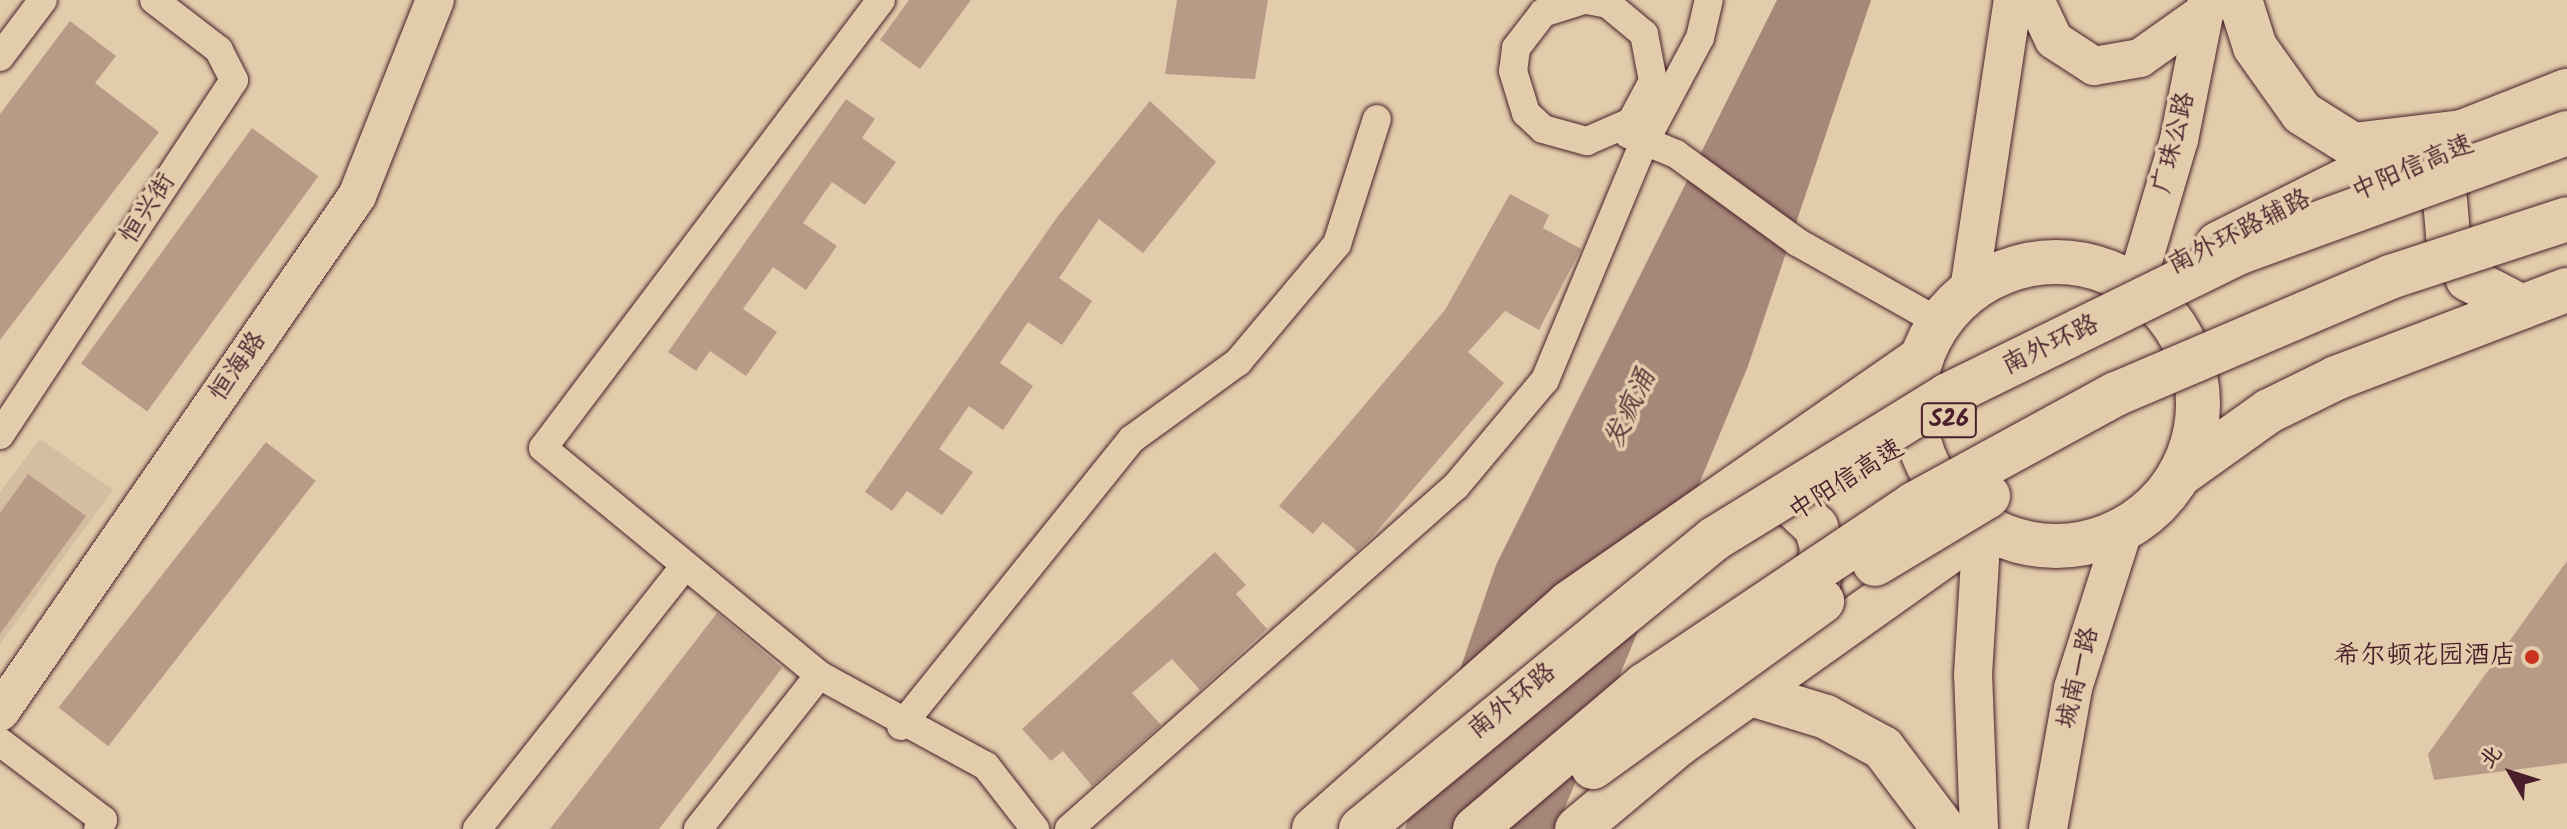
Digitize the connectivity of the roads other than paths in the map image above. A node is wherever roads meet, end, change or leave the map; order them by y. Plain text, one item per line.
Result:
1 (43, 0) edge
2 (154, 0) edge
3 (435, 0) edge
4 (881, 0) edge
5 (1585, 0) edge
6 (1709, 0) edge
7 (2013, 0) edge
8 (2035, 0) edge
9 (2217, 4) edge
10 (1626, 8) edge
11 (0, 57) edge
12 (2567, 91) edge
13 (2567, 114) edge
14 (1377, 119) dead end
15 (2462, 132) junction
16 (2567, 133) edge
17 (1632, 137) junction
18 (2567, 219) edge
19 (2567, 247) edge
20 (2136, 285) junction
21 (1969, 290) junction
22 (2567, 290) edge
23 (2522, 307) junction
24 (1939, 322) junction
25 (1919, 360) junction
26 (0, 435) edge
27 (2182, 473) junction
28 (1717, 500) junction
29 (1982, 528) junction
30 (2123, 531) junction
31 (685, 566) junction
32 (819, 675) junction
33 (1751, 694) junction
34 (0, 712) edge
35 (901, 726) junction
36 (0, 742) edge
37 (98, 829) edge
38 (477, 829) edge
39 (698, 829) edge
40 (1035, 829) edge
41 (1069, 829) edge
42 (1314, 829) edge
43 (1361, 829) edge
44 (1394, 829) edge
45 (1475, 829) edge
46 (1522, 829) edge
47 (1577, 829) edge
48 (1944, 829) edge
49 (1979, 829) edge
50 (2048, 829) edge

1 - 11 street
2 - 26 street, 恒兴街
3 - 34 main road, 恒海路
4 - 31 street
5 - 10 street
5 - 17 street
6 - 17 street
7 - 21 main road
8 - 9 main road
9 - 15 main road
9 - 20 main road, 广珠公路
10 - 17 street
12 - 15 main road, 南外环路辅路
13 - 44 main road, 中阳信高速 / S26, bridge
14 - 35 street
15 - 20 main road, 南外环路辅路
15 - 23 main road
16 - 43 main road, 南外环路, bridge
17 - 24 street
17 - 41 street
18 - 45 main road, bridge
19 - 46 main road, bridge
20 - 21 main road
20 - 27 main road
21 - 24 main road
22 - 23 main road
23 - 27 main road
24 - 25 main road
25 - 28 main road
25 - 29 main road
27 - 30 main road
28 - 33 main road
28 - 42 main road
29 - 30 main road
29 - 33 main road
29 - 49 main road
30 - 50 main road, 城南一路
31 - 32 street
31 - 38 street
32 - 35 street
32 - 39 street
33 - 47 main road
33 - 48 main road
35 - 40 street
36 - 37 street

